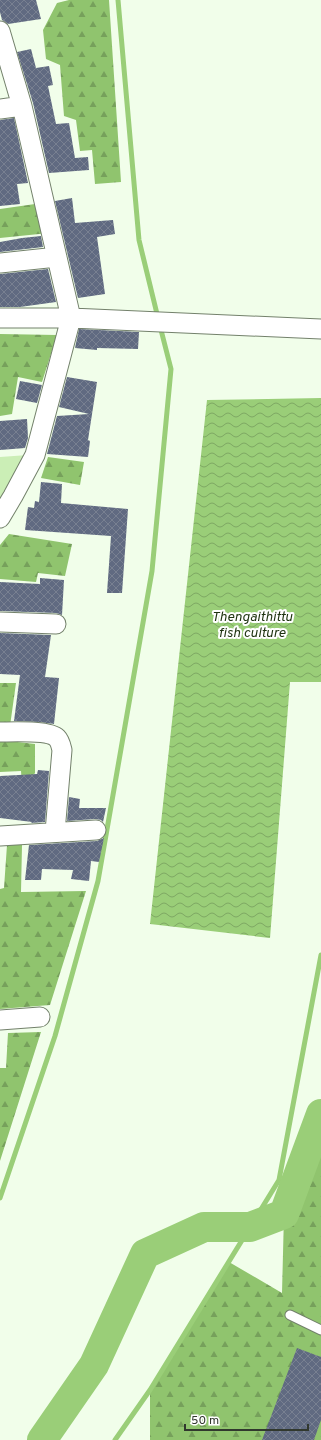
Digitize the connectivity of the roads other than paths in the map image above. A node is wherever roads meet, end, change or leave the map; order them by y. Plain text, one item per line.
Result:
1 (0, 31) edge
2 (22, 106) junction
3 (0, 109) edge
4 (57, 257) junction
5 (0, 263) edge
6 (0, 318) edge
7 (71, 318) junction
8 (321, 329) edge
9 (0, 518) edge
10 (0, 622) edge
11 (56, 624) dead end
12 (0, 732) edge
13 (96, 830) dead end
14 (55, 832) junction
15 (0, 836) edge
16 (40, 1017) dead end
17 (0, 1020) edge
18 (290, 1315) dead end
19 (321, 1330) edge

1 - 2 street
2 - 3 street
2 - 4 street
4 - 5 street
4 - 7 street
6 - 7 street
7 - 8 street
7 - 9 street
10 - 11 street
12 - 14 street
13 - 14 street
14 - 15 street
16 - 17 street
18 - 19 lane

